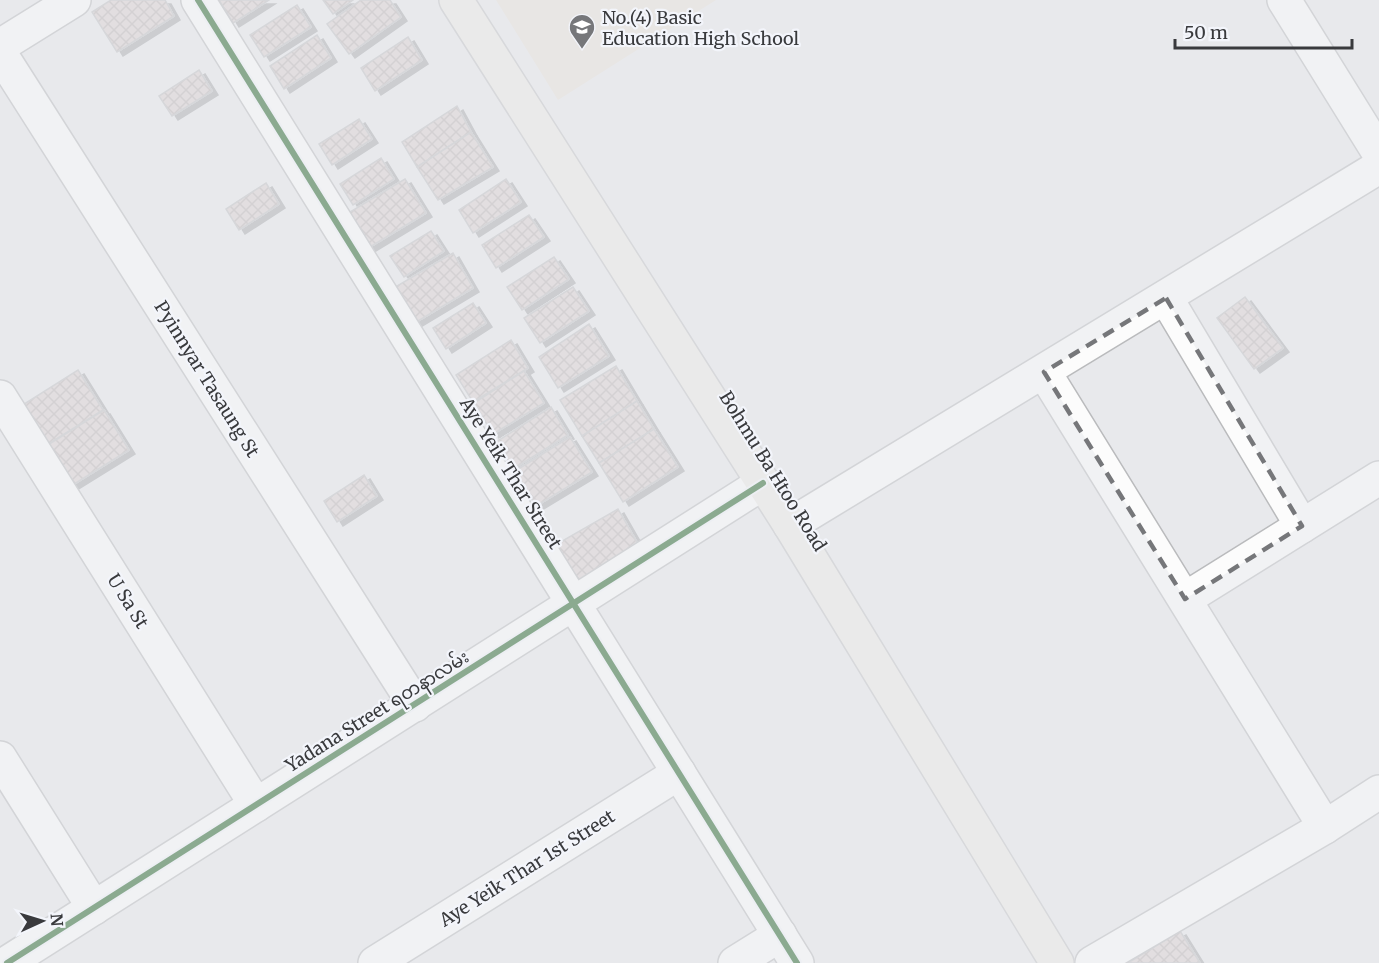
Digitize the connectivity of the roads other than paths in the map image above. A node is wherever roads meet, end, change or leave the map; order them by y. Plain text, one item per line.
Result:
1 (74, 0) edge
2 (198, 0) edge
3 (456, 0) edge
4 (1284, 0) edge
5 (0, 46) edge
6 (0, 53) edge
7 (1379, 153) edge
8 (1379, 167) edge
9 (1166, 298) junction
10 (1044, 372) junction
11 (0, 397) edge
12 (1379, 478) edge
13 (763, 483) junction
14 (790, 525) junction
15 (1302, 526) junction
16 (1185, 599) junction
17 (574, 604) junction
18 (415, 705) junction
19 (0, 758) edge
20 (679, 773) junction
21 (1379, 792) edge
22 (256, 805) junction
23 (1325, 827) junction
24 (94, 908) junction
25 (780, 935) junction
26 (7, 963) edge
27 (375, 963) edge
28 (735, 963) edge
29 (797, 963) edge
30 (1057, 963) edge
31 (1092, 963) edge

1 - 5 street
2 - 17 street, Aye Yeik Thar Street
3 - 13 main road, Bohmu Ba Htoo Road
4 - 7 street
6 - 18 street, Pyinnyar Tasaung St
8 - 9 street
9 - 10 street
9 - 15 street
10 - 14 street
10 - 16 street
11 - 22 street, U Sa St
12 - 15 street
13 - 14 main road, Bohmu Ba Htoo Road
13 - 17 street, Yadana Street ရတနာလမ်း
14 - 30 main road, Bohmu Ba Htoo Road
15 - 16 street
16 - 23 street
17 - 18 street, Yadana Street ရတနာလမ်း
17 - 20 street, Aye Yeik Thar Street
18 - 22 street, Yadana Street ရတနာလမ်း
19 - 24 street
20 - 25 street, Aye Yeik Thar Street
20 - 27 street, Aye Yeik Thar 1st Street
21 - 23 street
22 - 24 street, Yadana Street ရတနာလမ်း
23 - 31 street
24 - 26 street, Yadana Street ရတနာလမ်း
25 - 28 street
25 - 29 street, Aye Yeik Thar Street

